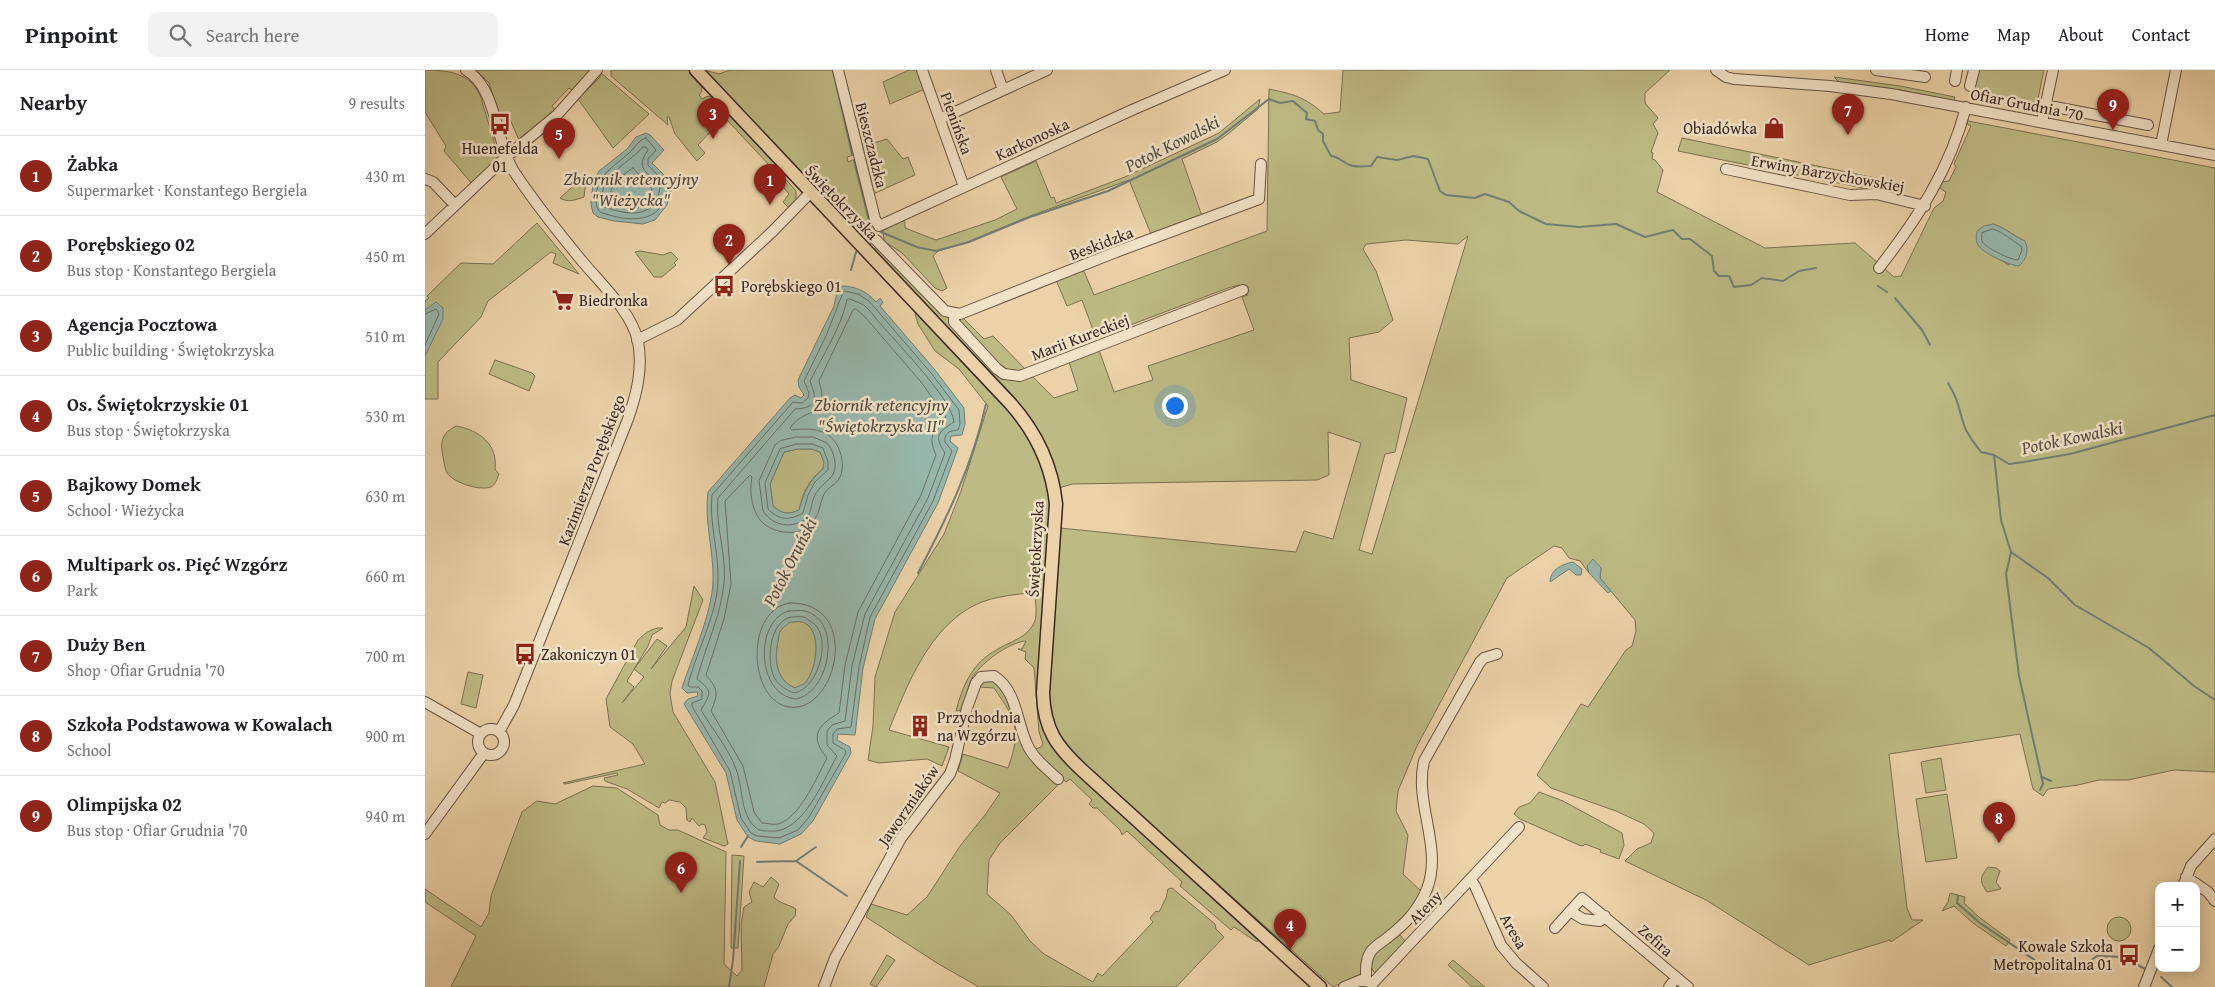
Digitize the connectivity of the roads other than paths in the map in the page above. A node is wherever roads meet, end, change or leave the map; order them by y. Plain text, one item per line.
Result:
1 (466, 70) edge
2 (597, 70) edge
3 (696, 70) edge
4 (838, 70) edge
5 (922, 70) edge
6 (996, 70) edge
7 (1047, 70) edge
8 (1225, 70) edge
9 (1715, 70) edge
10 (1875, 70) edge
11 (1957, 70) edge
12 (1974, 70) edge
13 (2053, 70) edge
14 (2176, 70) edge
15 (1925, 77) dead end
16 (1955, 81) dead end
17 (1970, 86) dead end
18 (1003, 90) junction
19 (1966, 107) junction
20 (2055, 107) dead end
21 (2088, 114) junction
22 (940, 119) junction
23 (2042, 122) junction
24 (2148, 125) dead end
25 (2084, 130) junction
26 (2161, 145) junction
27 (2215, 155) edge
28 (506, 157) junction
29 (1261, 164) dead end
30 (1726, 170) dead end
31 (425, 179) edge
32 (964, 187) junction
33 (810, 193) junction
34 (455, 205) junction
35 (1925, 206) junction
36 (879, 226) junction
37 (425, 234) edge
38 (877, 240) junction
39 (868, 252) junction
40 (1879, 268) dead end
41 (1243, 290) dead end
42 (954, 314) junction
43 (637, 340) junction
44 (1497, 654) dead end
45 (425, 702) edge
46 (499, 732) junction
47 (481, 734) junction
48 (484, 753) junction
49 (1058, 779) dead end
50 (1519, 827) dead end
51 (425, 834) edge
52 (2215, 839) edge
53 (1471, 880) junction
54 (2185, 881) edge
55 (2215, 900) edge
56 (1570, 911) junction
57 (1605, 916) junction
58 (1555, 928) dead end
59 (2155, 959) edge
60 (1676, 978) junction
61 (1366, 980) junction
62 (824, 987) edge
63 (1320, 987) edge
64 (1344, 987) edge
65 (1543, 987) edge
66 (1669, 987) edge
67 (1688, 987) edge
68 (2144, 987) edge

1 - 28 street, Kazimierza Porębskiego
2 - 28 street
3 - 33 main road, Świętokrzyska
4 - 36 street, Bieszczadzka
5 - 22 street, Pienińska
6 - 18 street
7 - 18 street
8 - 32 street, Karkonoska
9 - 19 street, Ofiar Grudnia '70
10 - 15 street
11 - 16 street
12 - 17 street
13 - 23 street
14 - 26 street
18 - 22 street
19 - 23 street, Ofiar Grudnia '70
19 - 35 street
20 - 21 street
21 - 24 street
21 - 25 street
22 - 32 street, Pienińska
23 - 25 street, Ofiar Grudnia '70
25 - 26 street, Ofiar Grudnia '70
26 - 27 street, Ofiar Grudnia '70
28 - 34 street
28 - 43 street, Kazimierza Porębskiego
29 - 42 street, Beskidzka
30 - 35 street, Erwiny Barzychowskiej
31 - 34 street
32 - 36 street, Karkonoska
33 - 39 main road, Świętokrzyska
33 - 43 street
34 - 37 street
35 - 40 street
36 - 38 street
38 - 39 street
38 - 42 street, Świętokrzyska
39 - 63 main road, Świętokrzyska
41 - 42 street, Marii Kureckiej
43 - 46 street, Kazimierza Porębskiego
44 - 61 street
45 - 47 street
46 - 47 street
46 - 48 street, Kazimierza Porębskiego
47 - 48 street
48 - 51 street, Kazimierza Porębskiego
49 - 62 street, Jaworzniaków
50 - 53 street, Ateny
52 - 54 street
53 - 61 street, Ateny
53 - 65 street, Aresa
54 - 55 street
56 - 57 street
56 - 57 street, Zefira
56 - 58 street, Zefira
57 - 60 street, Zefira
59 - 68 street
60 - 66 street
60 - 67 street, Zefira
61 - 64 street, Ateny

